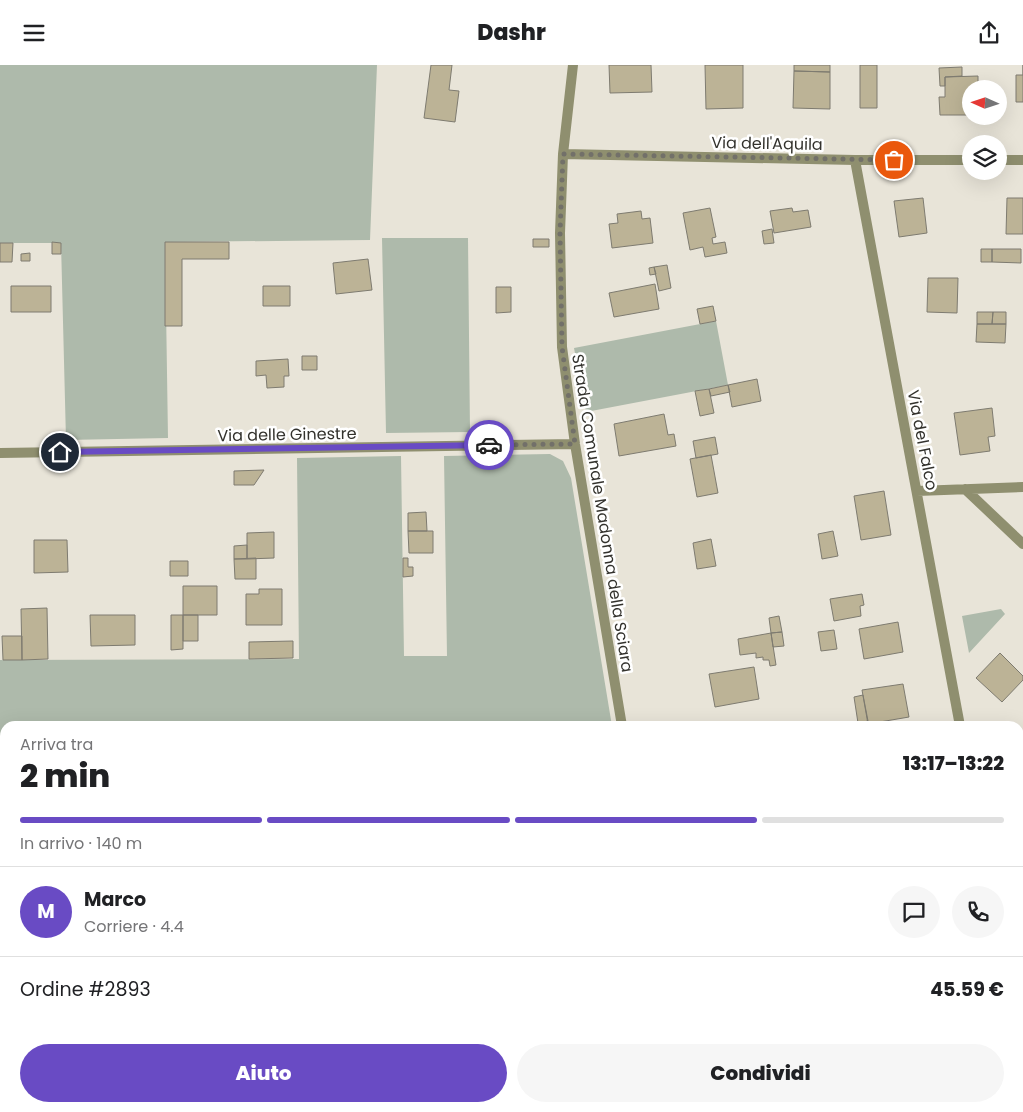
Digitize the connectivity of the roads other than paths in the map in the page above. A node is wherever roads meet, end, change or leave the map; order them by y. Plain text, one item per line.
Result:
1 (572, 65) edge
2 (563, 154) junction
3 (855, 160) junction
4 (962, 160) edge
5 (1007, 160) edge
6 (1023, 160) edge
7 (575, 444) junction
8 (0, 453) edge
9 (1023, 487) edge
10 (965, 489) junction
11 (917, 491) junction
12 (1023, 544) edge
13 (621, 721) edge
14 (959, 721) edge

1 - 2 street, Strada Comunale Madonna della Sciara
2 - 3 street, Via dell'Aquila
2 - 7 street, Strada Comunale Madonna della Sciara
3 - 4 street, Via dell'Aquila
3 - 11 street, Via del Falco
5 - 6 street
7 - 8 street, Via delle Ginestre
7 - 13 street, Strada Comunale Madonna della Sciara
9 - 10 street
10 - 11 street
10 - 12 street
11 - 14 street, Via del Falco

